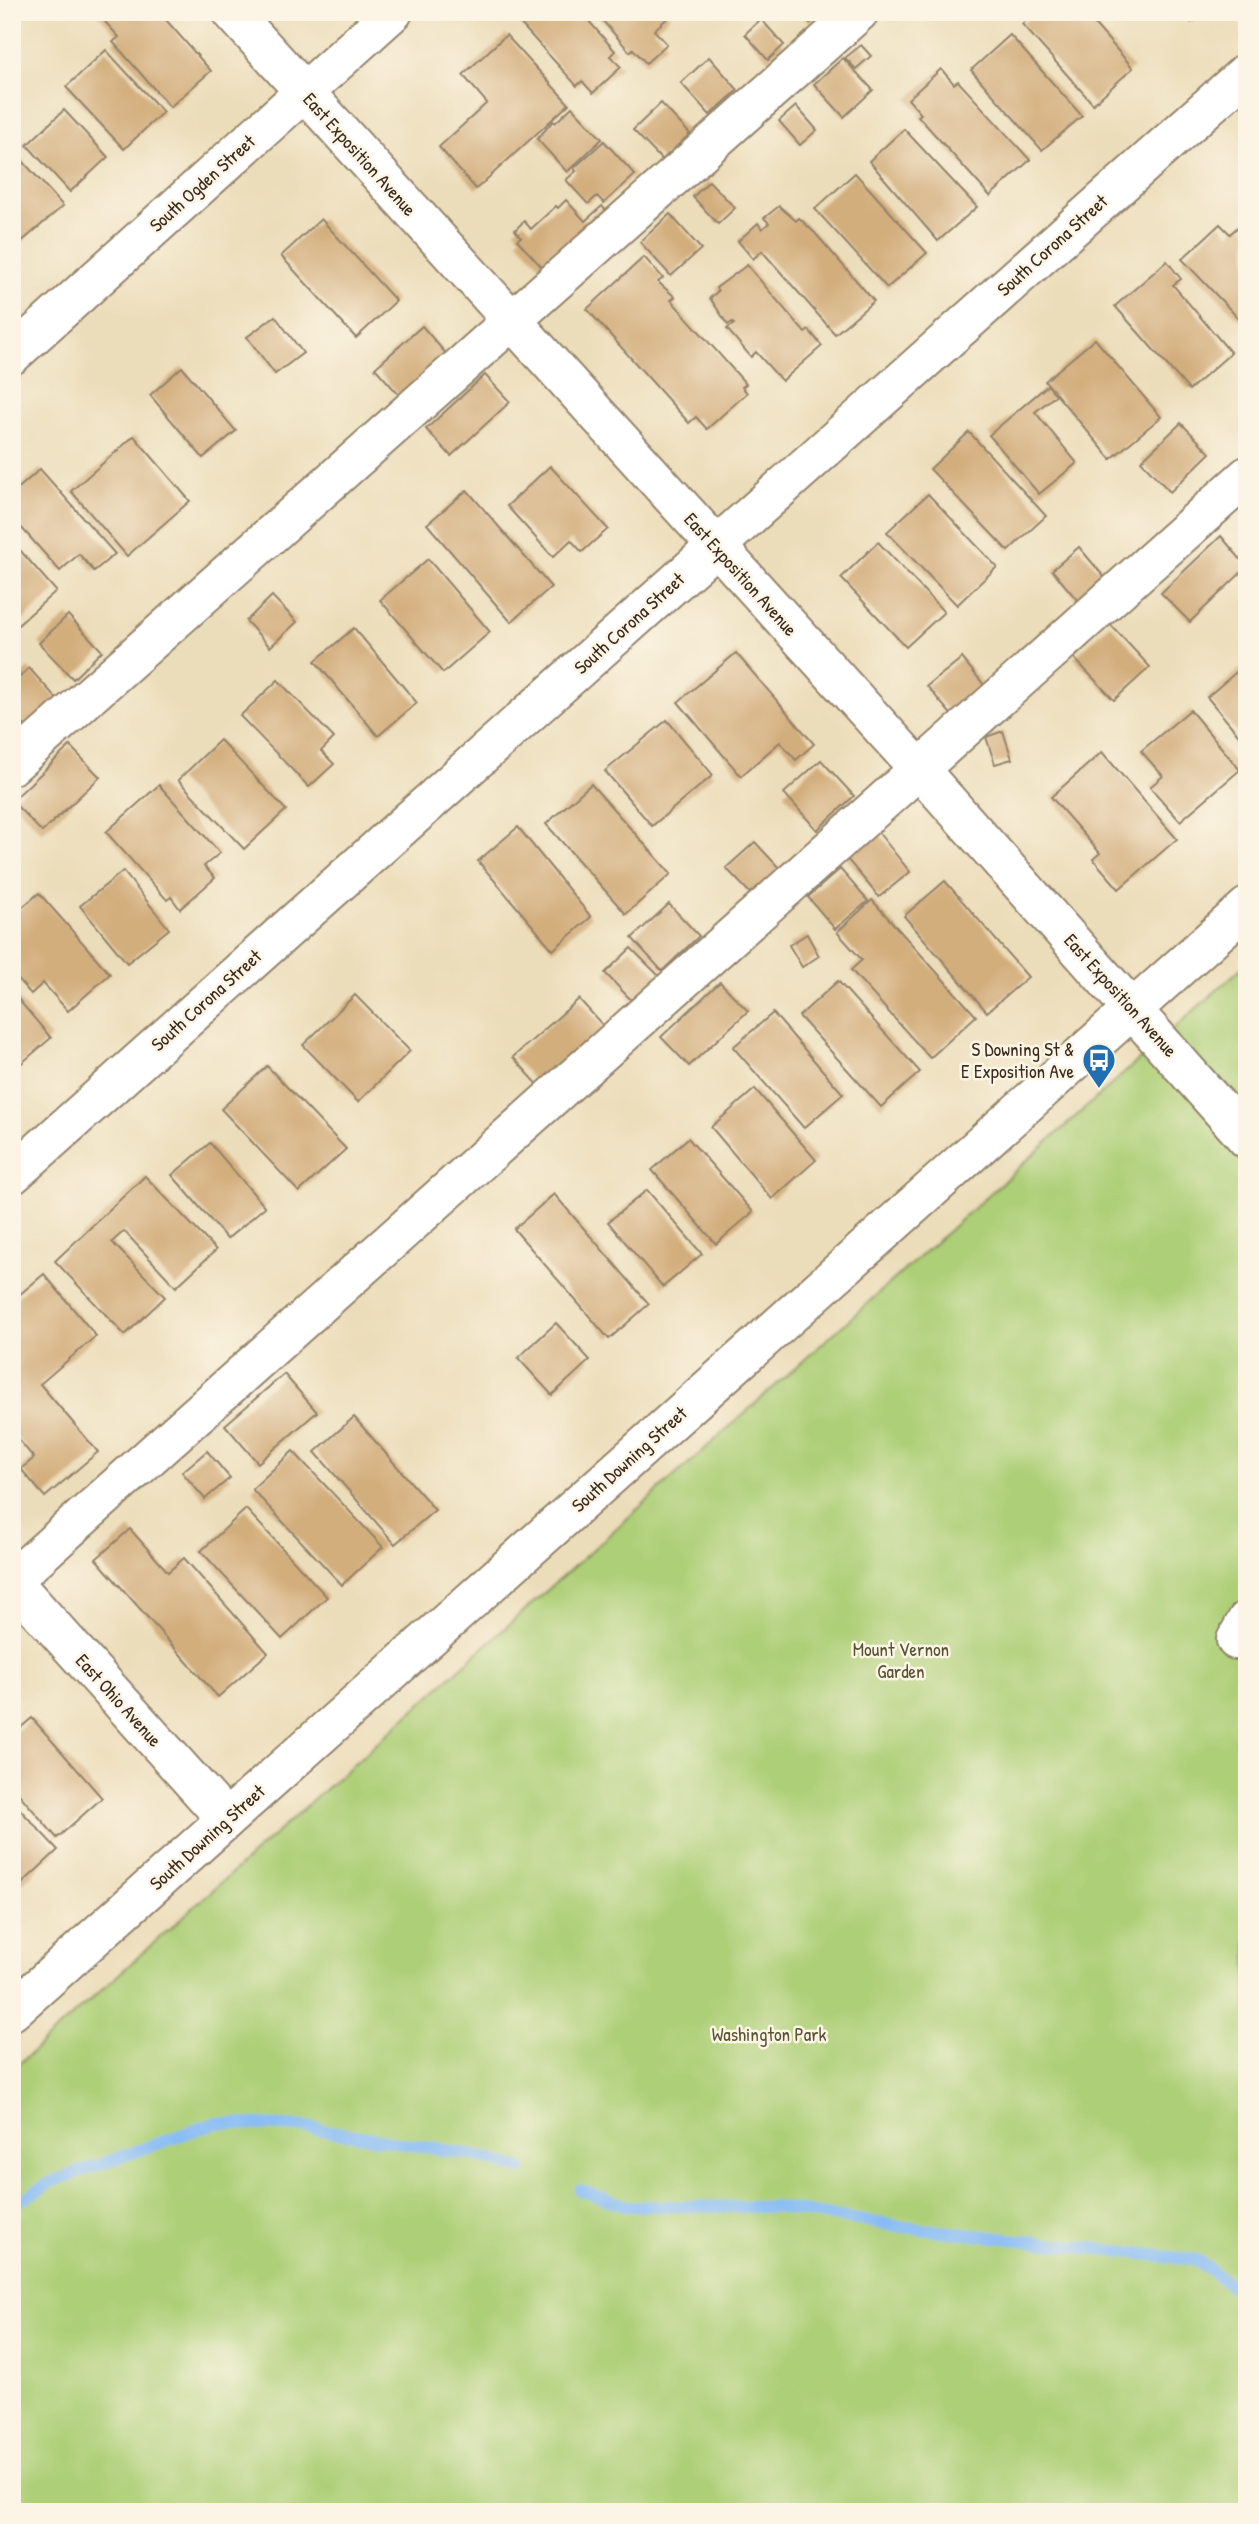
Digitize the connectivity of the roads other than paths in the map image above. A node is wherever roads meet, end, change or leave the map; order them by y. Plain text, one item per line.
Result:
1 (232, 12) edge
2 (393, 12) edge
3 (859, 12) edge
4 (1247, 72) edge
5 (304, 92) junction
6 (511, 320) junction
7 (12, 355) edge
8 (1247, 476) edge
9 (715, 546) junction
10 (12, 765) edge
11 (919, 769) junction
12 (1247, 907) edge
13 (1134, 1008) junction
14 (1247, 1139) edge
15 (12, 1175) edge
16 (12, 1581) edge
17 (226, 1819) junction
18 (12, 2011) edge

1 - 5 street, East Exposition Avenue
2 - 5 street, South Ogden Street
3 - 6 street
4 - 9 street, South Corona Street
5 - 6 street, East Exposition Avenue
5 - 7 street, South Ogden Street
6 - 9 street, East Exposition Avenue
6 - 10 street
8 - 11 street
9 - 11 street, East Exposition Avenue
9 - 15 street, South Corona Street
11 - 13 street, East Exposition Avenue
11 - 16 street
12 - 13 street, South Downing Street
13 - 14 street, East Exposition Avenue
13 - 17 street, South Downing Street
16 - 17 street, East Ohio Avenue
17 - 18 street, South Downing Street

